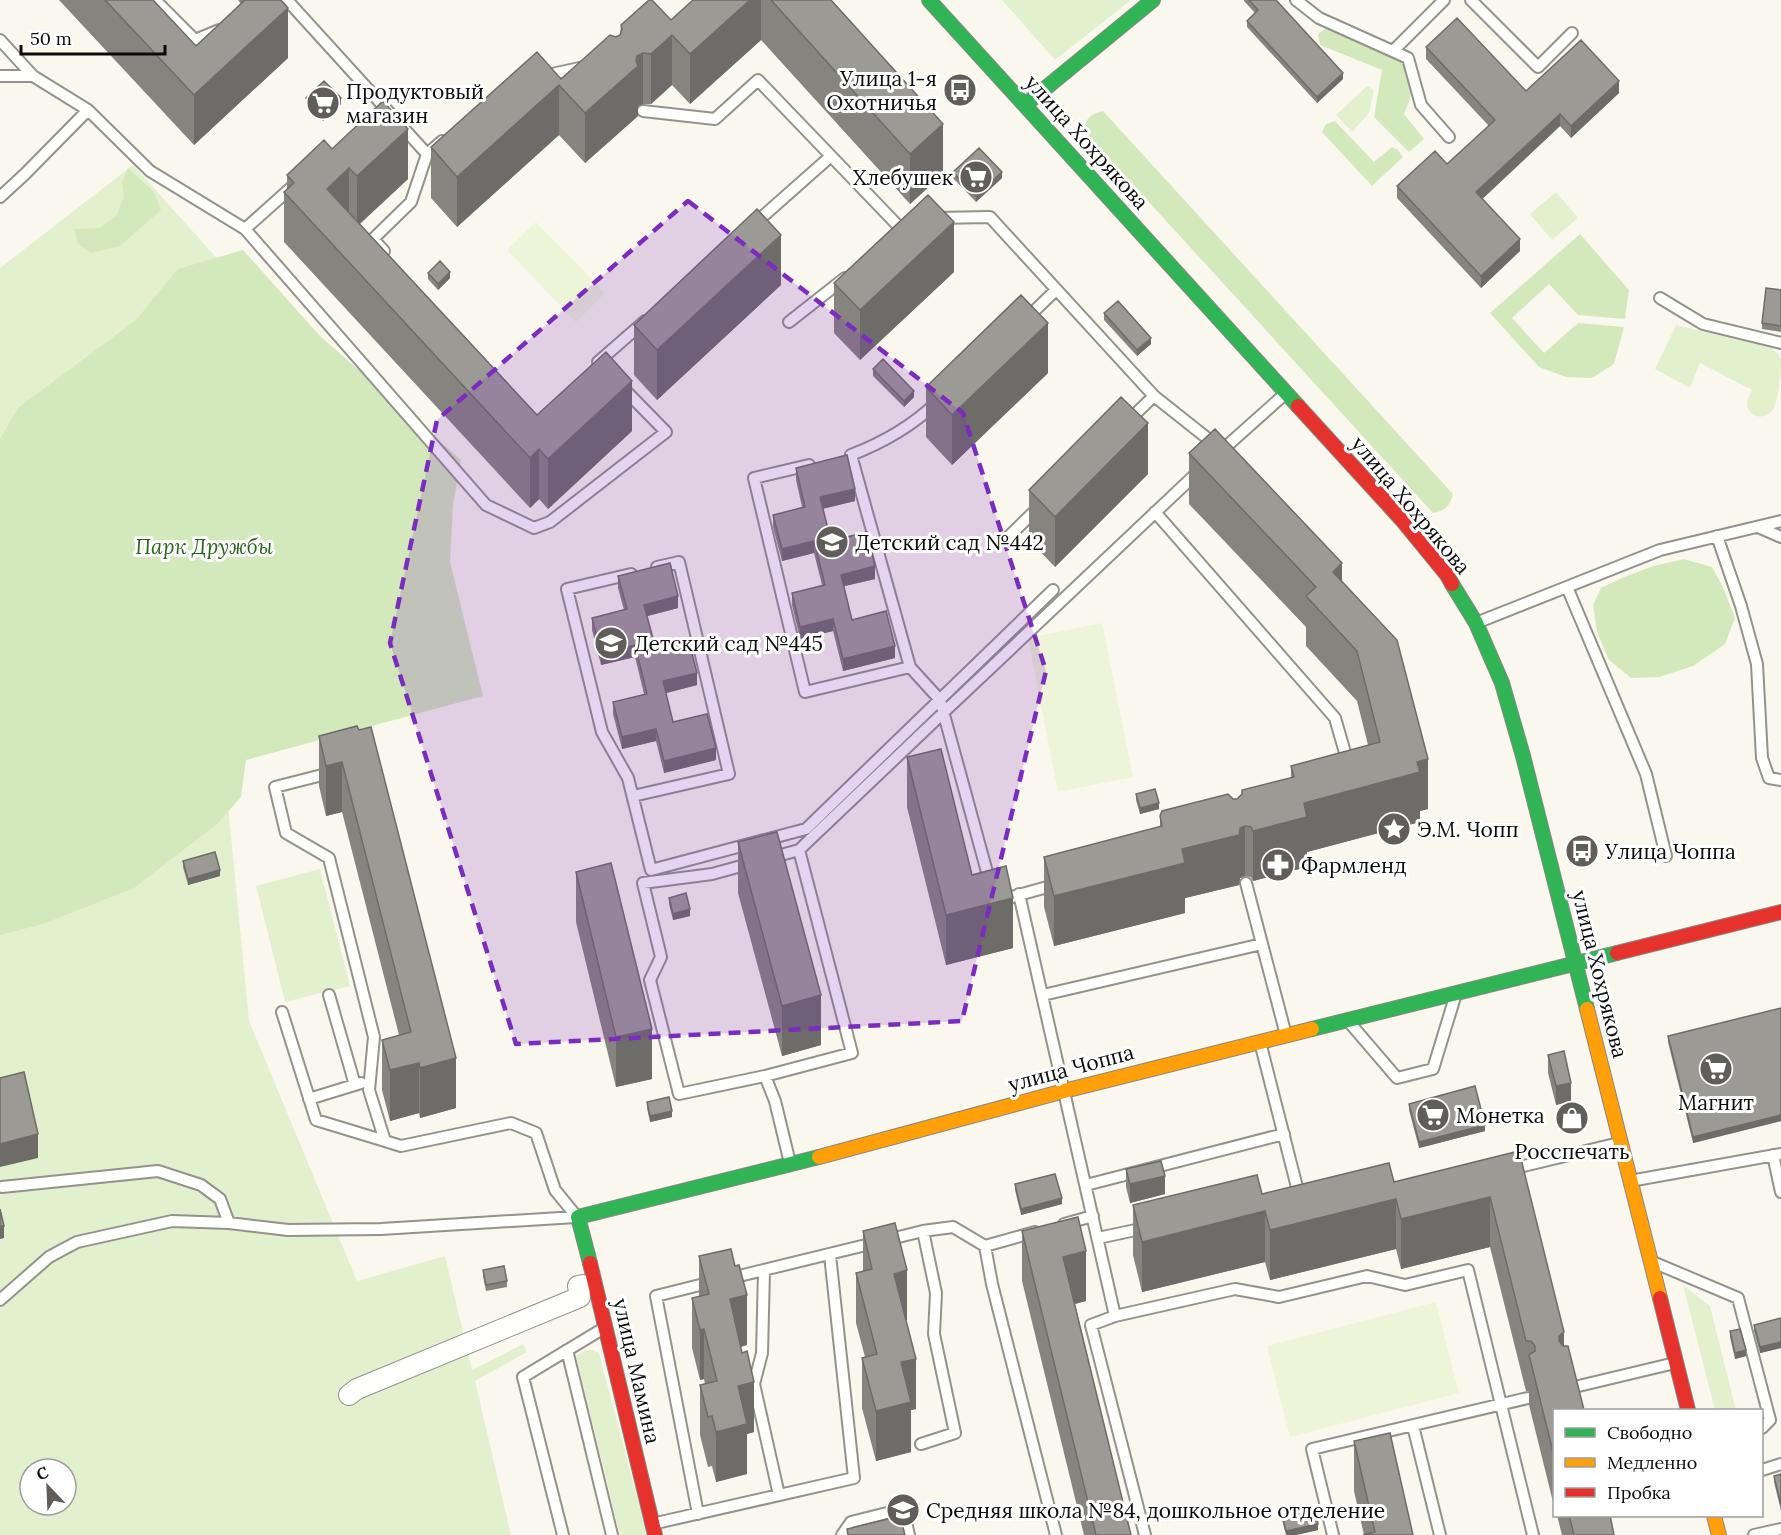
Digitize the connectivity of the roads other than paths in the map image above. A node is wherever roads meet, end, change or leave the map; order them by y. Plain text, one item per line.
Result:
1 (155, 0) edge
2 (929, 0) edge
3 (1153, 0) edge
4 (1296, 0) edge
5 (1444, 0) edge
6 (1471, 0) edge
7 (282, 2) edge
8 (225, 27) edge
9 (1572, 33) dead end
10 (0, 40) edge
11 (1393, 51) junction
12 (593, 64) edge
13 (0, 76) edge
14 (33, 76) junction
15 (532, 78) edge
16 (1024, 105) junction
17 (88, 110) junction
18 (643, 111) dead end
19 (452, 133) edge
20 (1449, 137) dead end
21 (427, 154) junction
22 (831, 156) junction
23 (305, 175) edge
24 (1, 194) edge
25 (245, 229) junction
26 (741, 236) edge
27 (388, 256) edge
28 (851, 273) edge
29 (1056, 290) junction
30 (1660, 298) dead end
31 (652, 315) edge
32 (789, 322) dead end
33 (1022, 323) edge
34 (1781, 343) edge
35 (1287, 393) junction
36 (944, 396) edge
37 (1154, 396) junction
38 (1121, 428) edge
39 (1214, 458) junction
40 (819, 463) edge
41 (1046, 500) edge
42 (1155, 512) junction
43 (1781, 521) edge
44 (1757, 526) junction
45 (1717, 536) junction
46 (1781, 537) edge
47 (1005, 540) dead end
48 (1567, 587) junction
49 (1053, 590) dead end
50 (1476, 623) junction
51 (910, 667) junction
52 (940, 700) junction
53 (944, 711) junction
54 (338, 772) edge
55 (1352, 777) edge
56 (1781, 780) edge
57 (633, 796) junction
58 (800, 850) junction
59 (1666, 856) dead end
60 (1073, 881) edge
61 (1246, 883) dead end
62 (1019, 894) junction
63 (1781, 912) edge
64 (1262, 944) junction
65 (1575, 962) junction
66 (1457, 992) junction
67 (330, 995) dead end
68 (1043, 995) junction
69 (282, 1012) dead end
70 (1347, 1020) junction
71 (1286, 1035) junction
72 (1260, 1042) junction
73 (765, 1076) junction
74 (370, 1080) junction
75 (355, 1085) junction
76 (1064, 1091) junction
77 (309, 1099) junction
78 (1284, 1134) junction
79 (386, 1141) junction
80 (1620, 1143) junction
81 (1777, 1155) edge
82 (790, 1165) junction
83 (1495, 1173) edge
84 (1630, 1181) junction
85 (1086, 1185) junction
86 (2, 1187) dead end
87 (1781, 1192) edge
88 (1303, 1208) edge
89 (1093, 1216) junction
90 (578, 1217) junction
91 (229, 1223) junction
92 (1154, 1226) edge
93 (923, 1231) junction
94 (1098, 1238) junction
95 (986, 1246) junction
96 (830, 1255) junction
97 (1650, 1260) junction
98 (764, 1270) junction
99 (583, 1285) dead end
100 (0, 1300) edge
101 (1115, 1316) junction
102 (606, 1328) junction
103 (567, 1350) junction
104 (1676, 1363) junction
105 (1566, 1389) edge
106 (349, 1395) dead end
107 (1528, 1398) edge
108 (1501, 1405) junction
109 (1688, 1409) edge
110 (1413, 1426) junction
111 (1763, 1426) edge
112 (921, 1444) dead end
113 (1781, 1464) edge
114 (1763, 1469) edge
115 (779, 1496) junction
116 (698, 1514) junction
117 (1714, 1517) edge
118 (1781, 1528) edge
119 (654, 1529) edge
120 (563, 1535) edge
121 (612, 1535) edge
122 (842, 1535) edge
123 (909, 1535) edge
124 (1056, 1535) edge
125 (1145, 1535) edge
126 (1333, 1535) edge
127 (1440, 1535) edge
128 (1533, 1535) edge
129 (1719, 1535) edge
130 (1754, 1535) edge

1 - 8 lane
2 - 16 street, улица Хохрякова
3 - 16 street
4 - 11 lane
5 - 11 lane
6 - 9 lane
7 - 21 lane
10 - 14 lane
11 - 20 lane
12 - 15 lane
13 - 14 lane
14 - 17 lane
16 - 35 street, улица Хохрякова
17 - 24 lane
17 - 25 lane
18 - 22 lane
19 - 21 lane
21 - 27 lane
22 - 26 lane
22 - 29 lane
23 - 25 lane
25 - 31 lane
28 - 32 lane
29 - 33 lane
29 - 37 lane
30 - 34 lane
35 - 39 lane
35 - 50 street, улица Хохрякова
36 - 51 lane
37 - 38 lane
37 - 39 lane
39 - 42 lane
40 - 51 lane
41 - 47 lane
42 - 53 lane
42 - 55 lane
43 - 44 lane
44 - 45 lane
44 - 46 lane
45 - 48 lane
45 - 56 lane
48 - 50 lane
48 - 59 lane
49 - 52 lane
50 - 65 street, улица Хохрякова
51 - 52 lane
52 - 53 lane
52 - 57 lane
53 - 58 lane
53 - 62 lane
54 - 74 lane
57 - 57 lane
58 - 73 lane
58 - 73 lane
60 - 62 lane
61 - 64 lane
62 - 68 lane
63 - 65 street, улица Чоппа
64 - 68 lane
64 - 71 lane
65 - 66 street, улица Чоппа
65 - 80 street, улица Хохрякова
66 - 70 street, улица Чоппа
66 - 70 lane
67 - 75 lane
68 - 76 lane
69 - 77 lane
70 - 71 street, улица Чоппа
71 - 72 street, улица Чоппа
72 - 76 street, улица Чоппа
72 - 78 lane
73 - 82 lane
74 - 75 lane
74 - 79 lane
75 - 77 lane
76 - 82 street, улица Чоппа
76 - 85 lane
77 - 79 lane
78 - 85 lane
78 - 88 lane
79 - 90 lane
80 - 83 lane
80 - 84 street, улица Хохрякова
81 - 84 lane
81 - 87 lane
82 - 90 street, улица Чоппа
84 - 97 street, улица Хохрякова
85 - 89 lane
86 - 91 lane
89 - 94 lane
89 - 95 lane
90 - 91 lane
90 - 102 street, улица Мамина
91 - 100 lane
92 - 94 lane
93 - 95 lane
93 - 96 lane
93 - 112 lane
94 - 101 lane
95 - 124 lane
96 - 98 lane
96 - 115 lane
97 - 104 street, улица Хохрякова
97 - 111 lane
98 - 115 lane
98 - 116 lane
99 - 106 street
101 - 108 lane
101 - 125 lane
102 - 103 lane
102 - 119 street, улица Мамина
103 - 120 lane
103 - 121 lane
104 - 105 lane
104 - 109 street, улица Хохрякова
107 - 108 lane
108 - 110 lane
108 - 128 lane
110 - 126 lane
110 - 127 lane
113 - 114 lane
115 - 116 lane
116 - 119 lane
117 - 129 street
118 - 130 lane
122 - 123 lane

